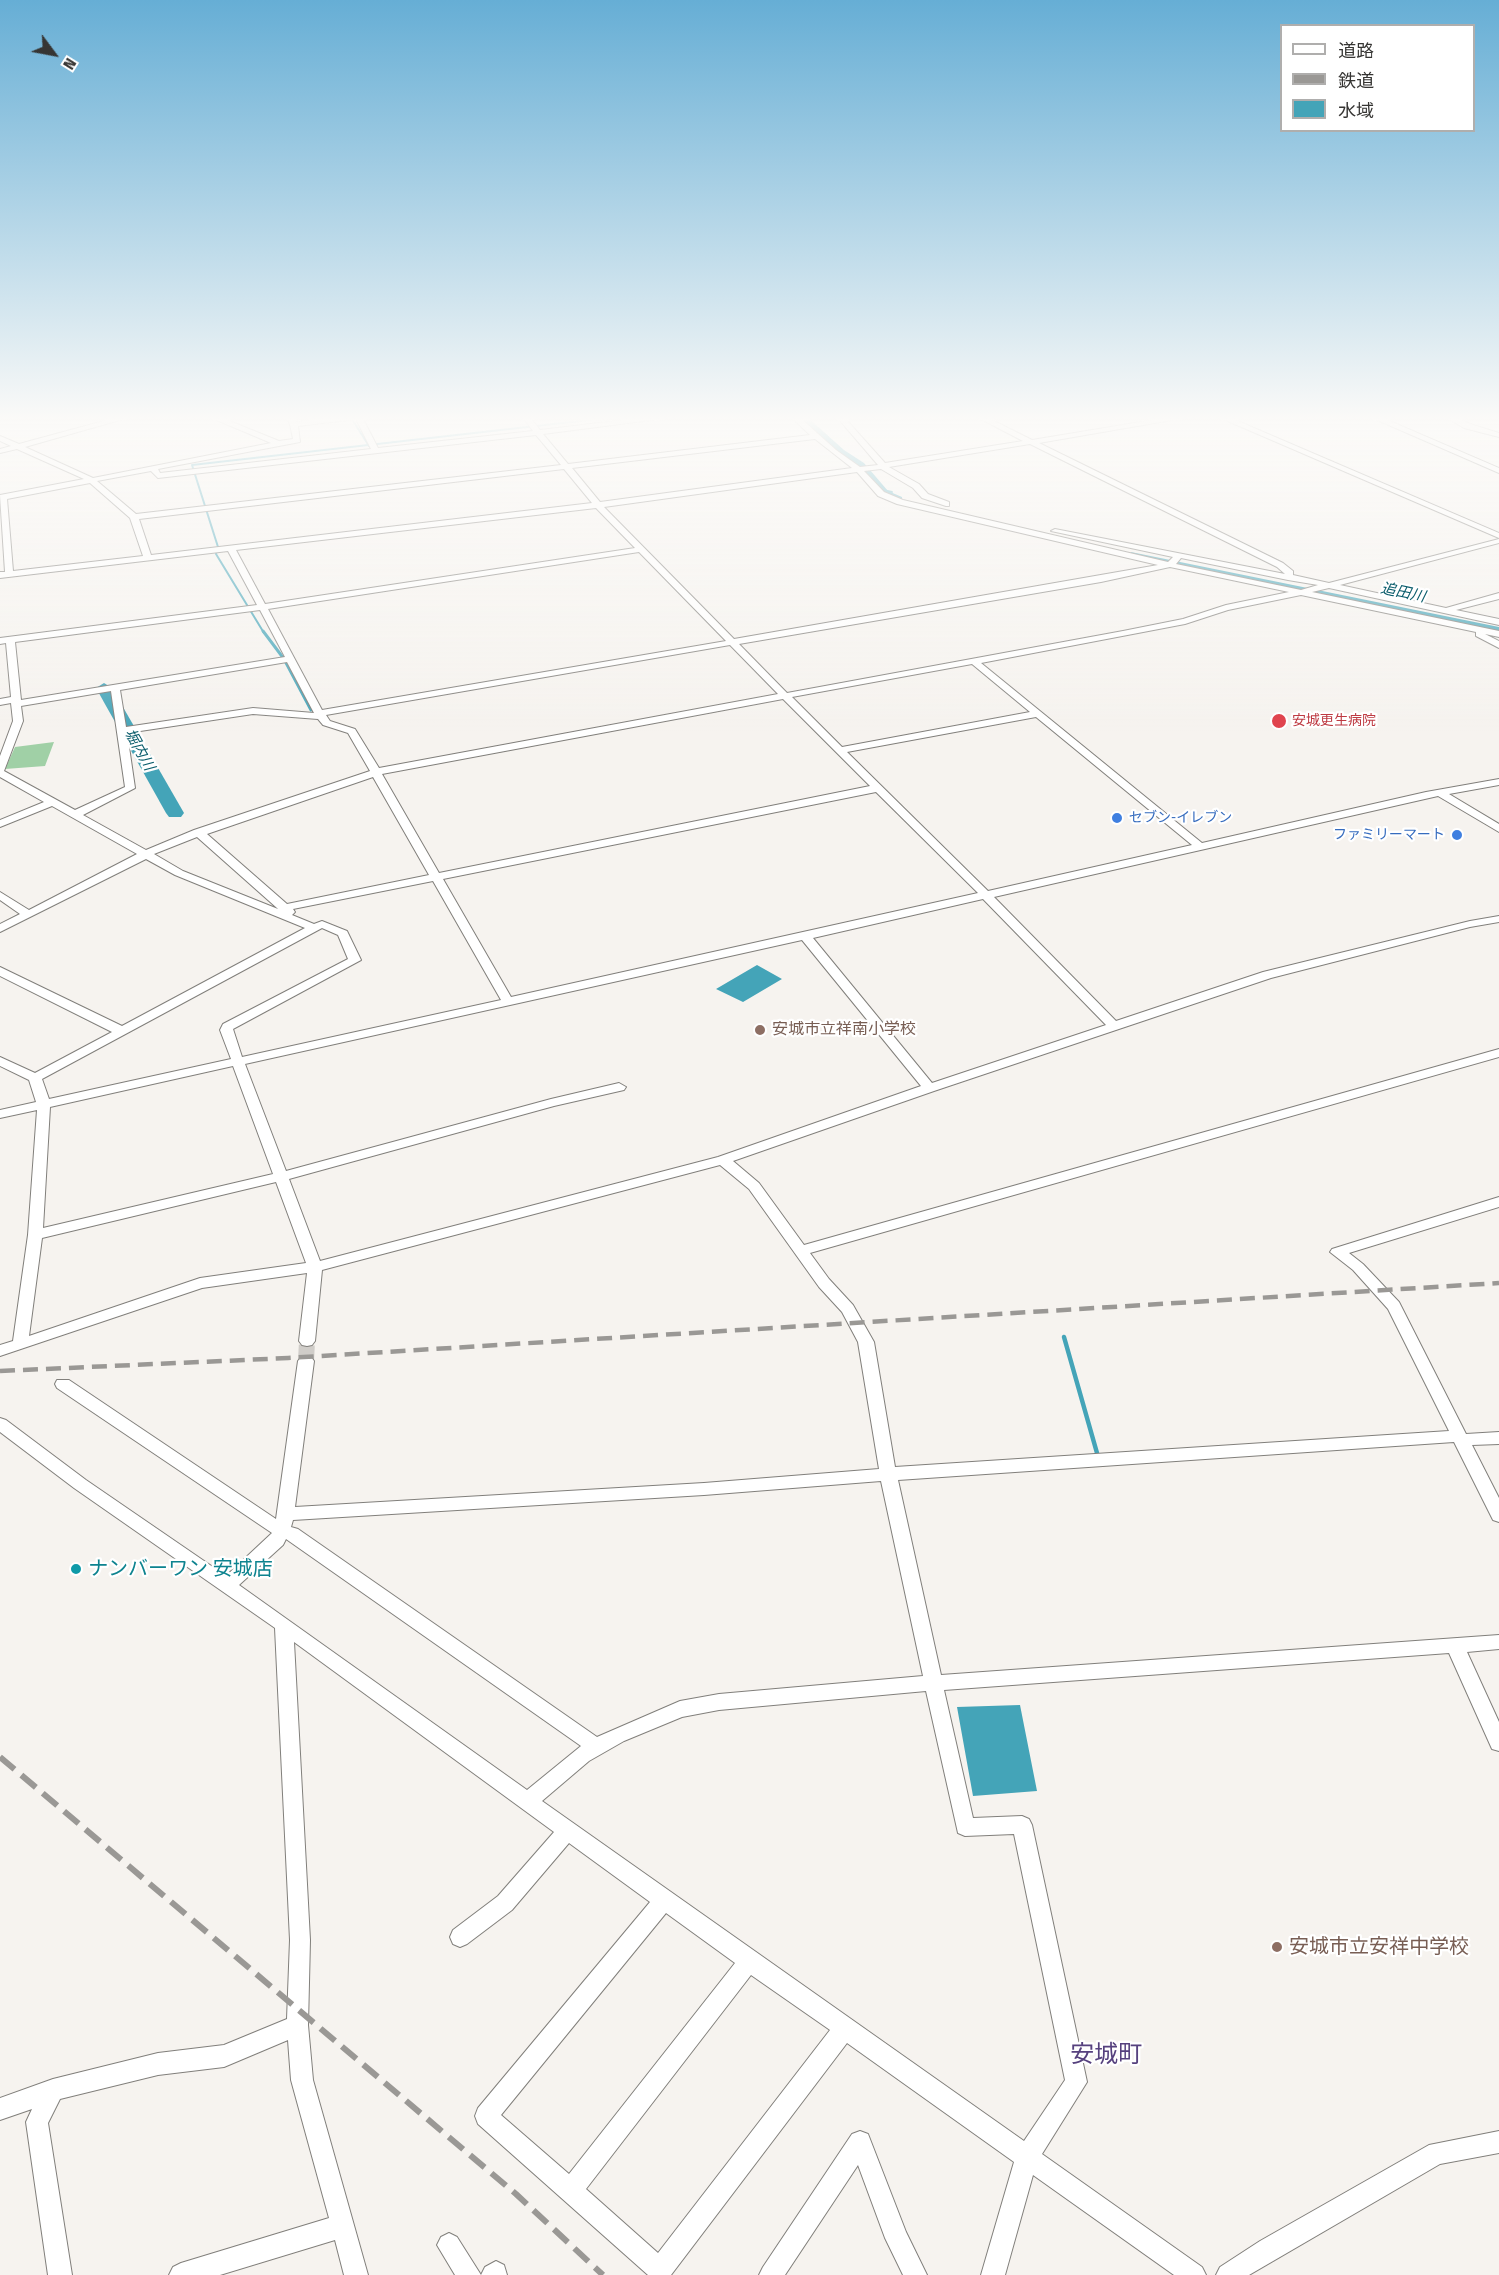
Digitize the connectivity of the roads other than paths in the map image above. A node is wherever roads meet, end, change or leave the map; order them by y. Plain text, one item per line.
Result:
1 (3, 522) edge
2 (136, 522) edge
3 (451, 522) edge
4 (615, 522) edge
5 (983, 522) edge
6 (1019, 522) edge
7 (1192, 522) edge
8 (1467, 522) edge
9 (1499, 536) edge
10 (1499, 541) edge
11 (231, 548) junction
12 (642, 549) junction
13 (148, 557) junction
14 (1173, 561) junction
15 (5, 574) edge
16 (1288, 576) junction
17 (1329, 585) junction
18 (1300, 592) junction
19 (1499, 598) edge
20 (264, 607) junction
21 (1449, 612) junction
22 (1499, 622) edge
23 (1467, 627) junction
24 (1499, 634) edge
25 (5, 640) edge
26 (732, 642) junction
27 (1499, 645) edge
28 (291, 659) junction
29 (973, 662) junction
30 (116, 689) junction
31 (786, 697) junction
32 (0, 702) edge
33 (17, 702) junction
34 (320, 714) junction
35 (1036, 714) junction
36 (122, 731) junction
37 (840, 750) junction
38 (377, 772) junction
39 (1, 774) edge
40 (1499, 782) edge
41 (878, 788) junction
42 (1440, 793) junction
43 (53, 802) junction
44 (76, 814) junction
45 (0, 824) edge
46 (1499, 829) edge
47 (198, 832) junction
48 (1200, 846) junction
49 (145, 853) junction
50 (436, 878) junction
51 (985, 894) junction
52 (0, 895) edge
53 (283, 908) junction
54 (27, 915) junction
55 (1499, 919) edge
56 (318, 926) junction
57 (0, 929) edge
58 (805, 936) junction
59 (0, 971) edge
60 (508, 1002) junction
61 (1113, 1025) junction
62 (121, 1031) junction
63 (1499, 1053) edge
64 (237, 1062) junction
65 (3, 1066) edge
66 (35, 1078) junction
67 (620, 1087) dead end
68 (929, 1088) junction
69 (44, 1105) junction
70 (0, 1114) edge
71 (723, 1160) junction
72 (282, 1176) junction
73 (1499, 1202) edge
74 (35, 1235) junction
75 (801, 1251) junction
76 (315, 1267) junction
77 (307, 1341) tunnel mouth
78 (20, 1344) junction
79 (0, 1351) edge
80 (306, 1361) tunnel mouth
81 (63, 1384) dead end
82 (0, 1424) edge
83 (1460, 1438) junction
84 (1499, 1438) edge
85 (888, 1474) junction
86 (1499, 1515) edge
87 (284, 1522) junction
88 (227, 1585) junction
89 (284, 1624) junction
90 (1499, 1642) edge
91 (1455, 1646) junction
92 (933, 1685) junction
93 (1499, 1743) edge
94 (597, 1746) junction
95 (528, 1802) junction
96 (568, 1830) junction
97 (664, 1900) junction
98 (460, 1937) dead end
99 (750, 1960) junction
100 (297, 2025) junction
101 (844, 2029) junction
102 (53, 2090) junction
103 (0, 2109) edge
104 (1499, 2142) edge
105 (1027, 2157) junction
106 (570, 2191) junction
107 (342, 2226) junction
108 (449, 2245) dead end
109 (60, 2275) edge
110 (181, 2275) edge
111 (356, 2275) edge
112 (469, 2275) edge
113 (771, 2275) edge
114 (915, 2275) edge
115 (993, 2275) edge
116 (1194, 2275) edge
117 (1228, 2275) edge

1 - 15 street
2 - 13 street
3 - 11 street
4 - 12 street
5 - 14 street
6 - 14 street
7 - 16 street
8 - 9 street
10 - 17 street
11 - 13 street
11 - 20 street
12 - 20 street
12 - 26 street
13 - 15 street
14 - 16 street
14 - 18 street
14 - 26 street
16 - 17 street
17 - 18 street
17 - 21 street
18 - 23 street
18 - 29 street
19 - 21 street
20 - 25 street
20 - 28 street
21 - 22 street
23 - 24 street
23 - 27 street
25 - 33 street
26 - 31 street
26 - 34 street
28 - 30 street
28 - 34 street
29 - 31 street
29 - 35 street
30 - 33 street
30 - 36 street
31 - 37 street
31 - 38 street
32 - 33 street
33 - 39 street
34 - 36 street
34 - 38 street
35 - 37 street
35 - 48 street
36 - 44 street
37 - 41 street
38 - 47 street
38 - 50 street
39 - 43 street
40 - 42 street
41 - 50 street
41 - 51 street
42 - 46 street
42 - 48 street
43 - 44 street
43 - 45 street
44 - 49 street
47 - 49 street
47 - 53 street
48 - 51 street
49 - 54 street
49 - 56 street
50 - 53 street
50 - 60 street
51 - 58 street
51 - 61 street
52 - 54 street
53 - 56 street
54 - 57 street
55 - 61 street
56 - 62 street
56 - 64 street
58 - 60 street
58 - 68 street
59 - 62 street
60 - 64 street
61 - 68 street
62 - 66 street
63 - 75 street
64 - 69 street
64 - 72 street
65 - 66 street
66 - 69 street
67 - 72 street
68 - 71 street
69 - 70 street
69 - 74 street
71 - 75 street
71 - 76 street
72 - 74 street
72 - 76 street
73 - 83 street
74 - 78 street
75 - 85 street
76 - 77 street
76 - 78 street
78 - 79 street
80 - 87 street
81 - 87 street
82 - 88 street
83 - 84 street
83 - 85 street
83 - 86 street
85 - 87 street
85 - 92 street
87 - 88 street
87 - 94 street
88 - 89 street
89 - 95 street
89 - 100 street
90 - 91 street
91 - 92 street
91 - 93 street
92 - 94 street
92 - 105 street
94 - 95 street
95 - 96 street
96 - 97 street
96 - 98 street
97 - 99 street
97 - 106 street
99 - 101 street
99 - 106 street
100 - 102 street
100 - 107 street
101 - 105 street
101 - 106 street
102 - 103 street
102 - 109 street
104 - 117 street
105 - 115 street
105 - 116 street
107 - 110 street
107 - 111 street
108 - 112 street
113 - 114 street

